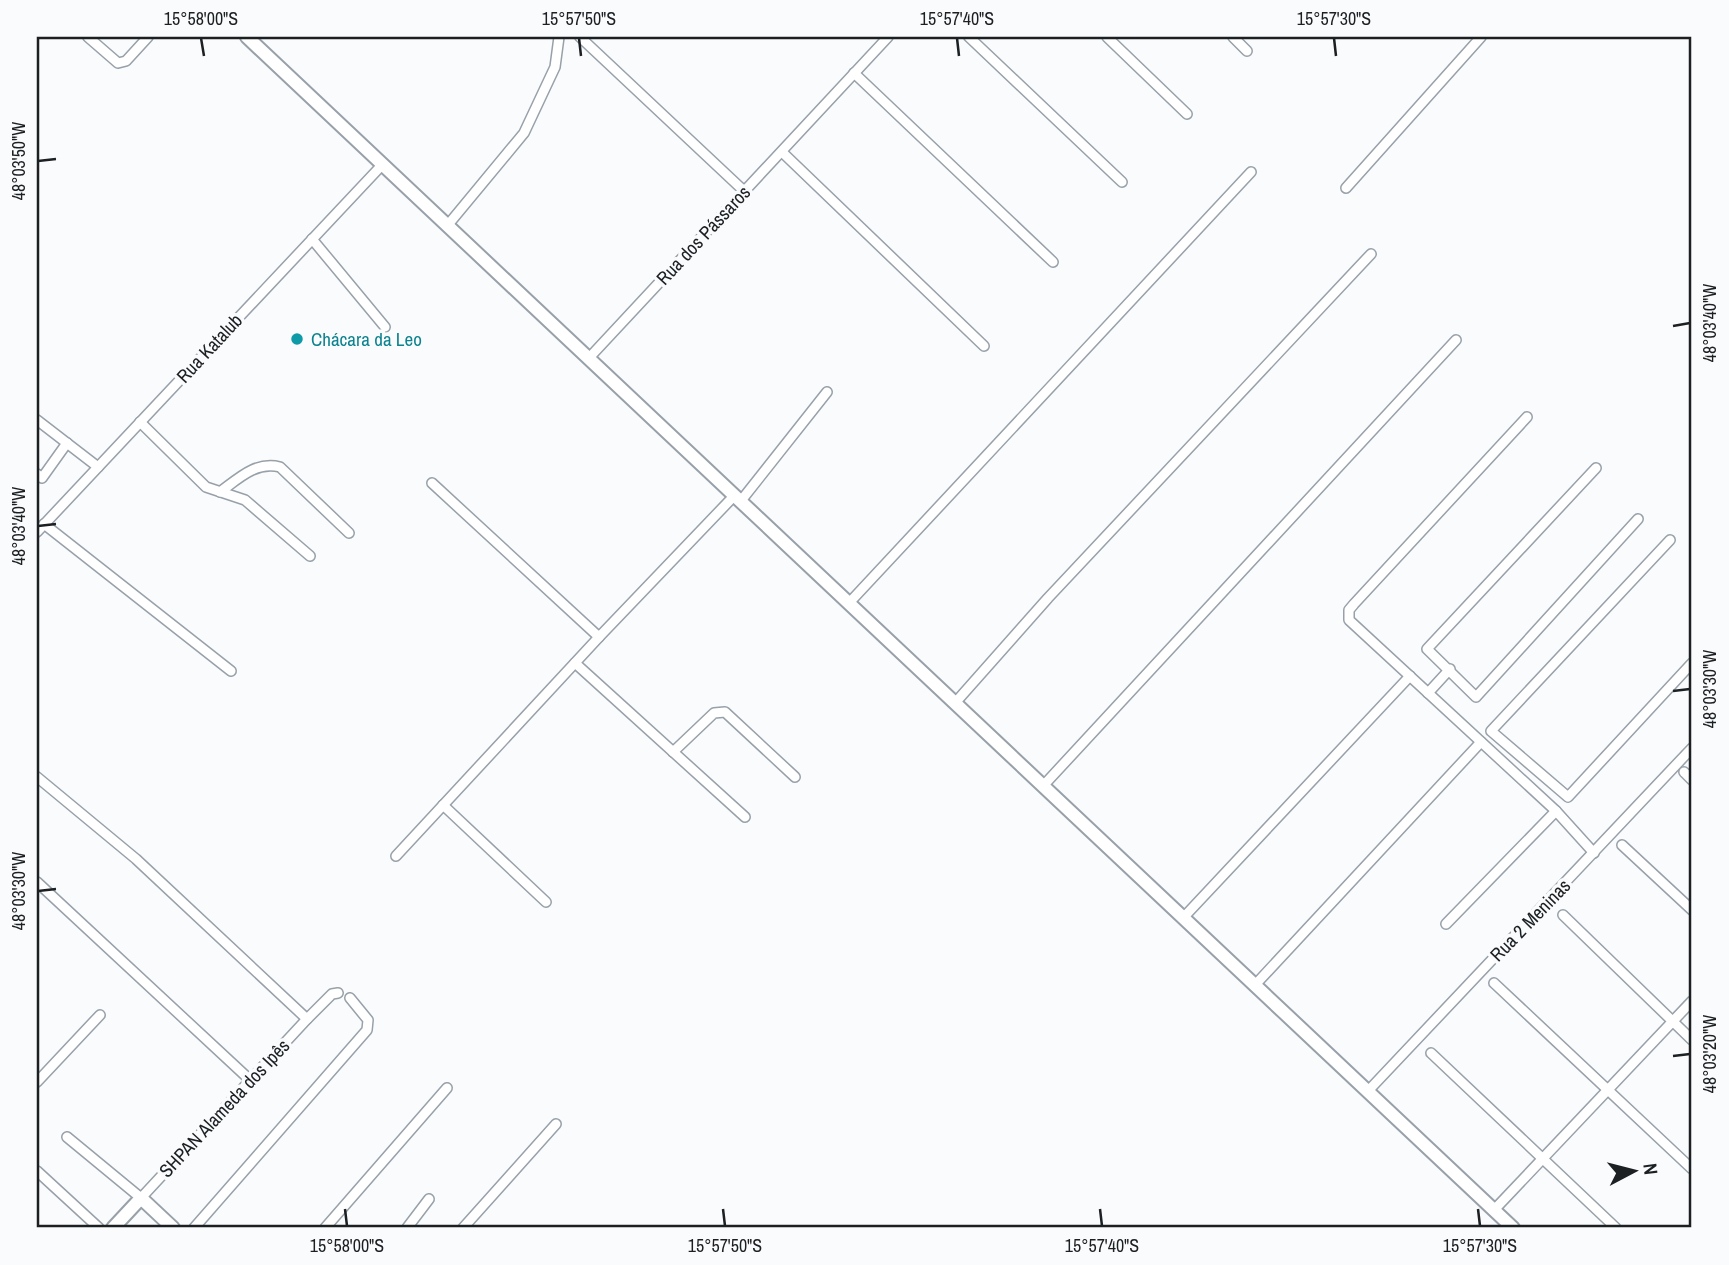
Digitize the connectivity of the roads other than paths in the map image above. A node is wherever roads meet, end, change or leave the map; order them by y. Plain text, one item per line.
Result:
1 (88, 37) edge
2 (148, 37) edge
3 (247, 37) edge
4 (559, 37) edge
5 (580, 37) edge
6 (888, 37) edge
7 (969, 37) edge
8 (1107, 37) edge
9 (1233, 37) edge
10 (1481, 37) edge
11 (1247, 51) dead end
12 (854, 73) junction
13 (1187, 114) dead end
14 (782, 152) junction
15 (382, 164) junction
16 (1251, 172) dead end
17 (1122, 182) dead end
18 (1346, 188) dead end
19 (744, 191) junction
20 (447, 226) junction
21 (312, 239) junction
22 (1371, 254) dead end
23 (1053, 262) dead end
24 (385, 327) dead end
25 (1456, 340) dead end
26 (984, 346) dead end
27 (588, 359) junction
28 (827, 393) dead end
29 (1527, 417) dead end
30 (37, 420) edge
31 (140, 422) junction
32 (67, 443) junction
33 (98, 467) junction
34 (1596, 468) dead end
35 (37, 474) edge
36 (432, 483) dead end
37 (220, 492) junction
38 (737, 499) junction
39 (1638, 519) dead end
40 (40, 528) edge
41 (349, 533) dead end
42 (1670, 540) dead end
43 (310, 556) dead end
44 (849, 603) junction
45 (599, 637) junction
46 (575, 663) junction
47 (1692, 663) edge
48 (1450, 669) junction
49 (231, 671) dead end
50 (1410, 676) junction
51 (1428, 693) junction
52 (955, 703) junction
53 (1481, 742) junction
54 (1692, 748) edge
55 (673, 752) junction
56 (1684, 772) dead end
57 (37, 777) edge
58 (795, 777) dead end
59 (1692, 780) edge
60 (1043, 786) junction
61 (1561, 791) junction
62 (443, 805) junction
63 (1552, 807) junction
64 (745, 817) dead end
65 (1622, 845) dead end
66 (1594, 853) junction
67 (396, 856) dead end
68 (37, 882) edge
69 (546, 902) dead end
70 (1692, 909) edge
71 (1563, 915) dead end
72 (1183, 918) junction
73 (1446, 924) dead end
74 (1494, 983) dead end
75 (1255, 985) junction
76 (338, 993) dead end
77 (350, 998) dead end
78 (1692, 1001) edge
79 (100, 1015) dead end
80 (307, 1019) junction
81 (1673, 1021) junction
82 (1692, 1040) edge
83 (1431, 1053) dead end
84 (249, 1080) junction
85 (37, 1082) edge
86 (447, 1088) dead end
87 (1608, 1090) junction
88 (1368, 1091) junction
89 (556, 1124) dead end
90 (66, 1137) dead end
91 (1544, 1158) junction
92 (1692, 1169) edge
93 (37, 1171) edge
94 (141, 1198) junction
95 (429, 1199) dead end
96 (1494, 1210) junction
97 (99, 1228) edge
98 (113, 1228) edge
99 (173, 1228) edge
100 (194, 1228) edge
101 (325, 1228) edge
102 (407, 1228) edge
103 (463, 1228) edge
104 (1513, 1228) edge
105 (1616, 1228) edge

1 - 2 street
3 - 15 main road
4 - 20 street
5 - 19 street
6 - 12 street, Rua dos Pássaros
7 - 17 street
8 - 13 street
9 - 11 street
10 - 18 street
12 - 14 street, Rua dos Pássaros
12 - 23 street
14 - 19 street, Rua dos Pássaros
14 - 26 street
15 - 20 main road
15 - 21 street, Rua Katalub
16 - 44 street
19 - 27 street, Rua dos Pássaros
20 - 27 main road
21 - 24 street
21 - 31 street, Rua Katalub
22 - 52 street
25 - 60 street
27 - 38 main road
28 - 38 street
29 - 50 street
30 - 32 street
31 - 33 street, Rua Katalub
31 - 37 street
32 - 33 street
32 - 35 street
33 - 40 street, Rua Katalub
34 - 48 street
36 - 45 street
37 - 41 street
37 - 43 street
38 - 44 main road
38 - 45 street
39 - 48 street
40 - 49 street
42 - 61 street
44 - 52 main road
45 - 46 street
46 - 55 street
46 - 62 street
47 - 61 street
48 - 51 street
50 - 51 street
50 - 72 street
51 - 53 street
52 - 60 main road
53 - 63 street
53 - 75 street
54 - 66 street, Rua 2 Meninas
55 - 58 street
55 - 64 street
56 - 59 street
57 - 80 street
60 - 72 main road
61 - 63 street
62 - 67 street
62 - 69 street
63 - 66 street
63 - 73 street
65 - 70 street
66 - 88 street, Rua 2 Meninas
68 - 84 street
71 - 81 street
72 - 75 main road
74 - 87 street
75 - 88 main road
76 - 80 street, SHPAN Alameda dos Ipês
77 - 100 street
78 - 81 street
79 - 85 street
80 - 84 street, SHPAN Alameda dos Ipês
81 - 82 street
81 - 87 street
83 - 91 street
84 - 94 street, SHPAN Alameda dos Ipês
86 - 101 street
87 - 91 street
87 - 92 street
88 - 96 main road
89 - 103 street
90 - 94 street
91 - 96 street
91 - 105 street
93 - 97 street
94 - 98 main road
94 - 99 main road
95 - 102 street
96 - 104 main road

